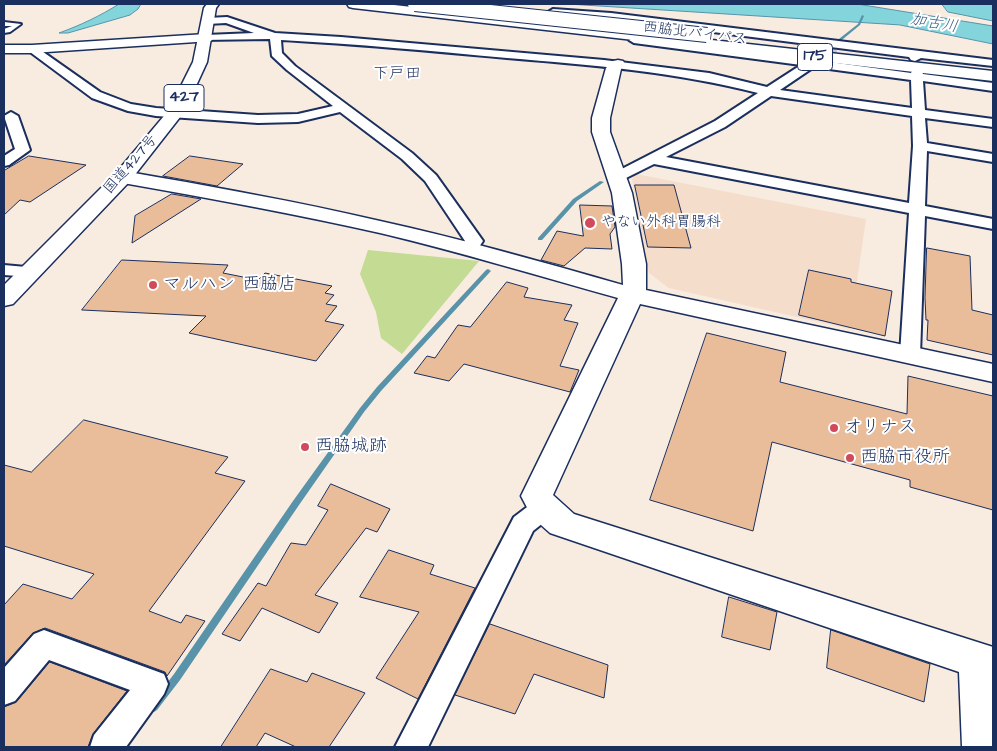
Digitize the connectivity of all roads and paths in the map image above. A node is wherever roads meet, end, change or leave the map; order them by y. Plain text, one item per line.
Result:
1 (213, 4) edge
2 (352, 4) edge
3 (415, 4) edge
4 (430, 4) edge
5 (455, 4) edge
6 (476, 4) edge
7 (637, 17) junction
8 (208, 21) junction
9 (4, 24) edge
10 (4, 31) edge
11 (620, 34) junction
12 (707, 34) junction
13 (275, 37) junction
14 (206, 38) junction
15 (635, 38) junction
16 (4, 49) edge
17 (32, 49) junction
18 (815, 61) junction
19 (993, 63) edge
20 (618, 64) junction
21 (993, 70) edge
22 (917, 74) junction
23 (993, 76) edge
24 (993, 87) edge
25 (767, 92) junction
26 (343, 107) junction
27 (176, 112) junction
28 (918, 112) junction
29 (6, 115) edge
30 (993, 123) edge
31 (920, 146) junction
32 (993, 158) edge
33 (651, 159) junction
34 (4, 162) edge
35 (123, 177) junction
36 (617, 177) junction
37 (918, 210) junction
38 (993, 224) edge
39 (469, 249) junction
40 (4, 270) edge
41 (32, 272) junction
42 (633, 295) junction
43 (4, 299) edge
44 (910, 355) junction
45 (993, 373) edge
46 (544, 508) junction
47 (986, 662) edge
48 (4, 690) edge
49 (106, 747) edge
50 (411, 747) edge
51 (983, 747) edge

1 - 8 main road, 国道427号 / 427
2 - 11 main road, 175
3 - 12 main road, 西脇北バイパス / 175, bridge
4 - 7 street
5 - 12 main road, 175, bridge
6 - 7 street
7 - 11 street
7 - 19 street
8 - 13 street
8 - 14 main road, 国道427号 / 427
9 - 10 lane
11 - 15 main road, 175
12 - 21 main road, 西脇北バイパス / 175
13 - 14 street
13 - 20 street
13 - 26 street
14 - 17 main road
14 - 27 main road, 国道427号 / 427
15 - 18 street
15 - 20 street
15 - 23 main road, 175
16 - 17 main road
17 - 27 street
18 - 22 street
18 - 25 street
20 - 25 street
20 - 36 main road
22 - 24 street
22 - 28 street
25 - 28 street
25 - 33 street
26 - 27 street
26 - 39 street
27 - 35 main road, 国道427号 / 427
28 - 30 street
28 - 31 street
29 - 34 street
31 - 32 street
31 - 37 street
33 - 36 street
33 - 37 street
35 - 39 main road
35 - 41 main road, 国道427号 / 427
36 - 42 main road
37 - 38 street
37 - 44 street
39 - 42 main road
40 - 41 street
41 - 43 main road, 国道427号 / 427
42 - 44 main road
42 - 46 main road
44 - 45 main road
46 - 47 main road
46 - 50 street
47 - 51 main road
48 - 49 street

